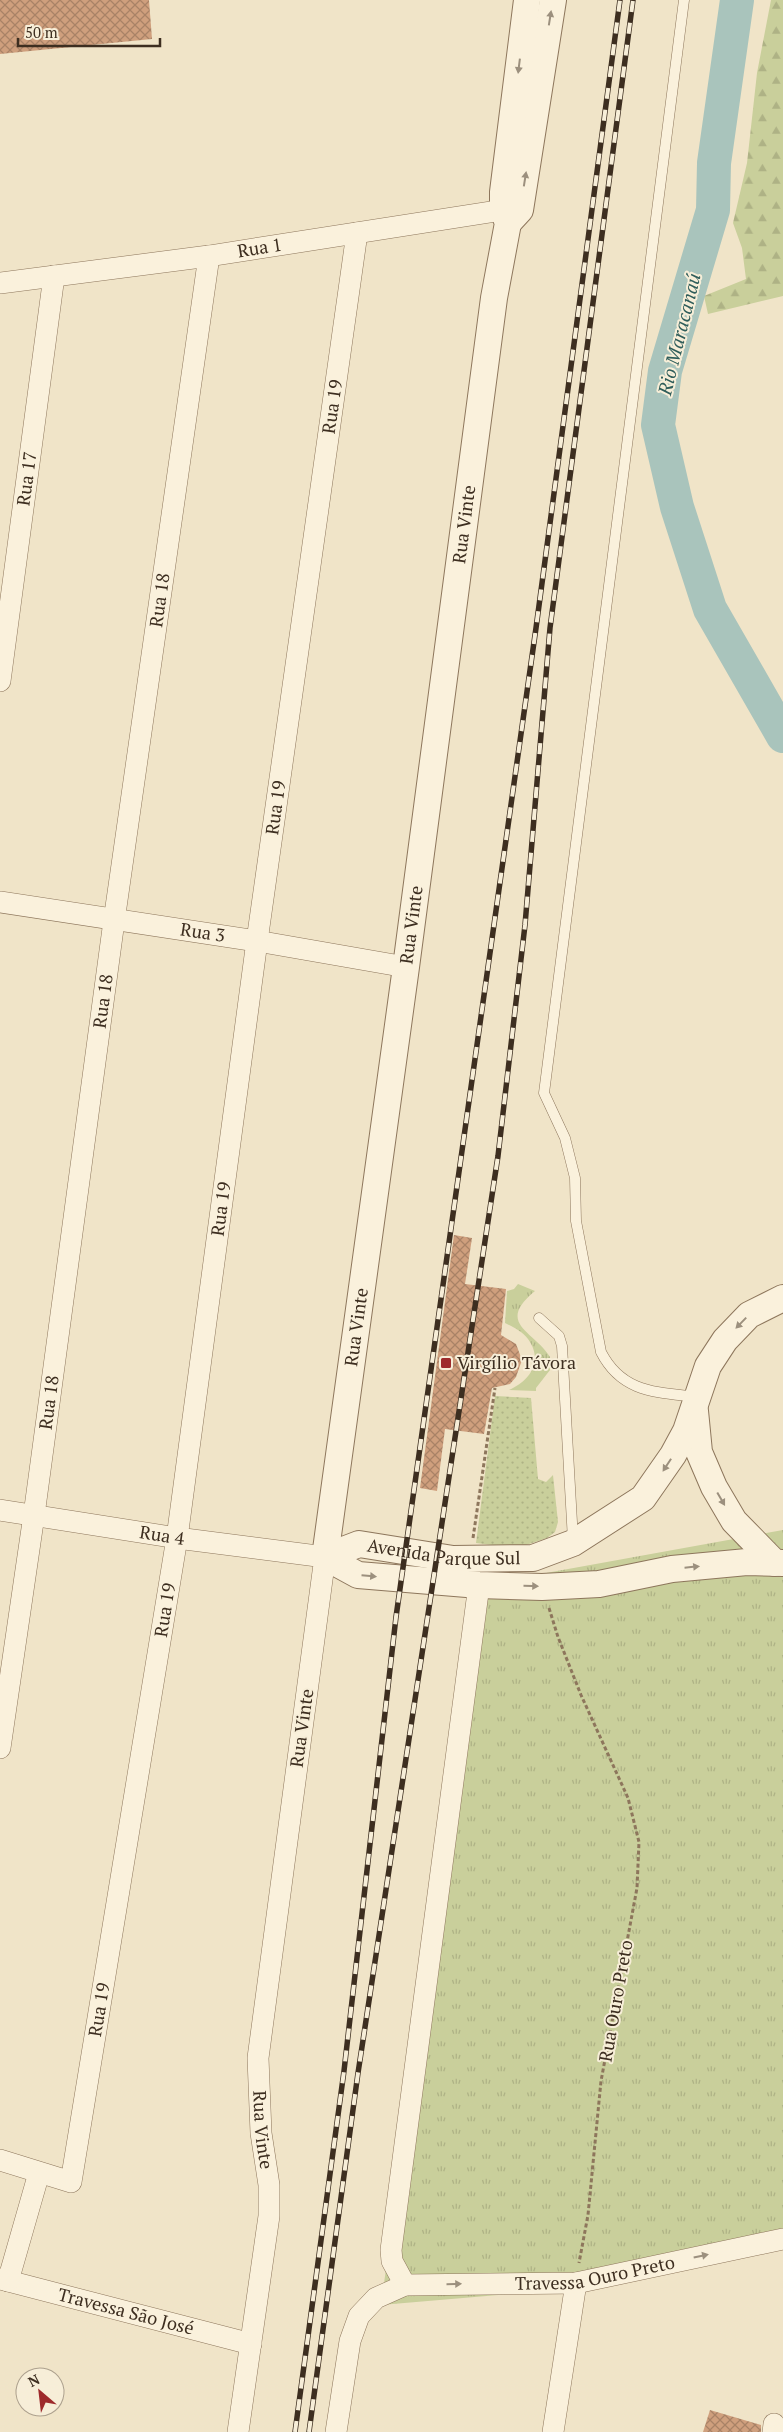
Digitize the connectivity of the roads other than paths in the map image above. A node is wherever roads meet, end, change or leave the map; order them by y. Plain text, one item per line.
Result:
1 (527, 0) edge
2 (553, 0) edge
3 (684, 0) edge
4 (510, 214) junction
5 (357, 233) junction
6 (209, 256) junction
7 (54, 276) junction
8 (0, 283) edge
9 (0, 681) edge
10 (0, 902) edge
11 (114, 920) junction
12 (257, 941) junction
13 (406, 967) junction
14 (783, 1298) edge
15 (539, 1318) dead end
16 (696, 1400) junction
17 (0, 1510) edge
18 (34, 1515) junction
19 (177, 1538) junction
20 (573, 1543) junction
21 (325, 1557) junction
22 (779, 1563) edge
23 (479, 1585) junction
24 (0, 1748) edge
25 (0, 2160) edge
26 (39, 2173) junction
27 (783, 2239) edge
28 (4, 2280) edge
29 (576, 2283) junction
30 (405, 2285) junction
31 (251, 2344) junction
32 (238, 2432) edge
33 (336, 2432) edge
34 (553, 2432) edge

1 -> 4 street
4 -> 2 street
3 - 16 lane
4 - 5 street, Rua 1
4 - 13 street, Rua Vinte
5 - 6 street, Rua 1
5 - 12 street, Rua 19
6 - 7 street, Rua 1
6 - 11 street, Rua 18
7 - 8 street, Rua 1
7 - 9 street, Rua 17
10 - 11 street, Rua 3
11 - 12 street, Rua 3
11 - 18 street, Rua 18
12 - 13 street, Rua 3
12 - 19 street, Rua 19
13 - 21 street, Rua Vinte
14 -> 16 street, Avenida Parque Sul
15 - 20 lane
16 -> 20 street, Avenida Parque Sul
16 -> 22 street
17 - 18 street, Rua 4
18 - 19 street, Rua 4
18 - 24 street, Rua 18
19 - 21 street, Rua 4
19 - 26 street, Rua 19
20 - 21 street, Avenida Parque Sul
21 -> 23 street, Avenida Parque Sul
21 - 31 street, Rua Vinte
23 -> 22 street, Avenida Parque Sul
23 - 30 street
25 - 26 street
26 - 28 street
29 -> 27 street, Travessa Ouro Preto
28 - 31 street, Travessa São José
30 -> 29 street, Travessa Ouro Preto
29 - 34 street
30 - 33 street
31 - 32 street, Rua Vinte

